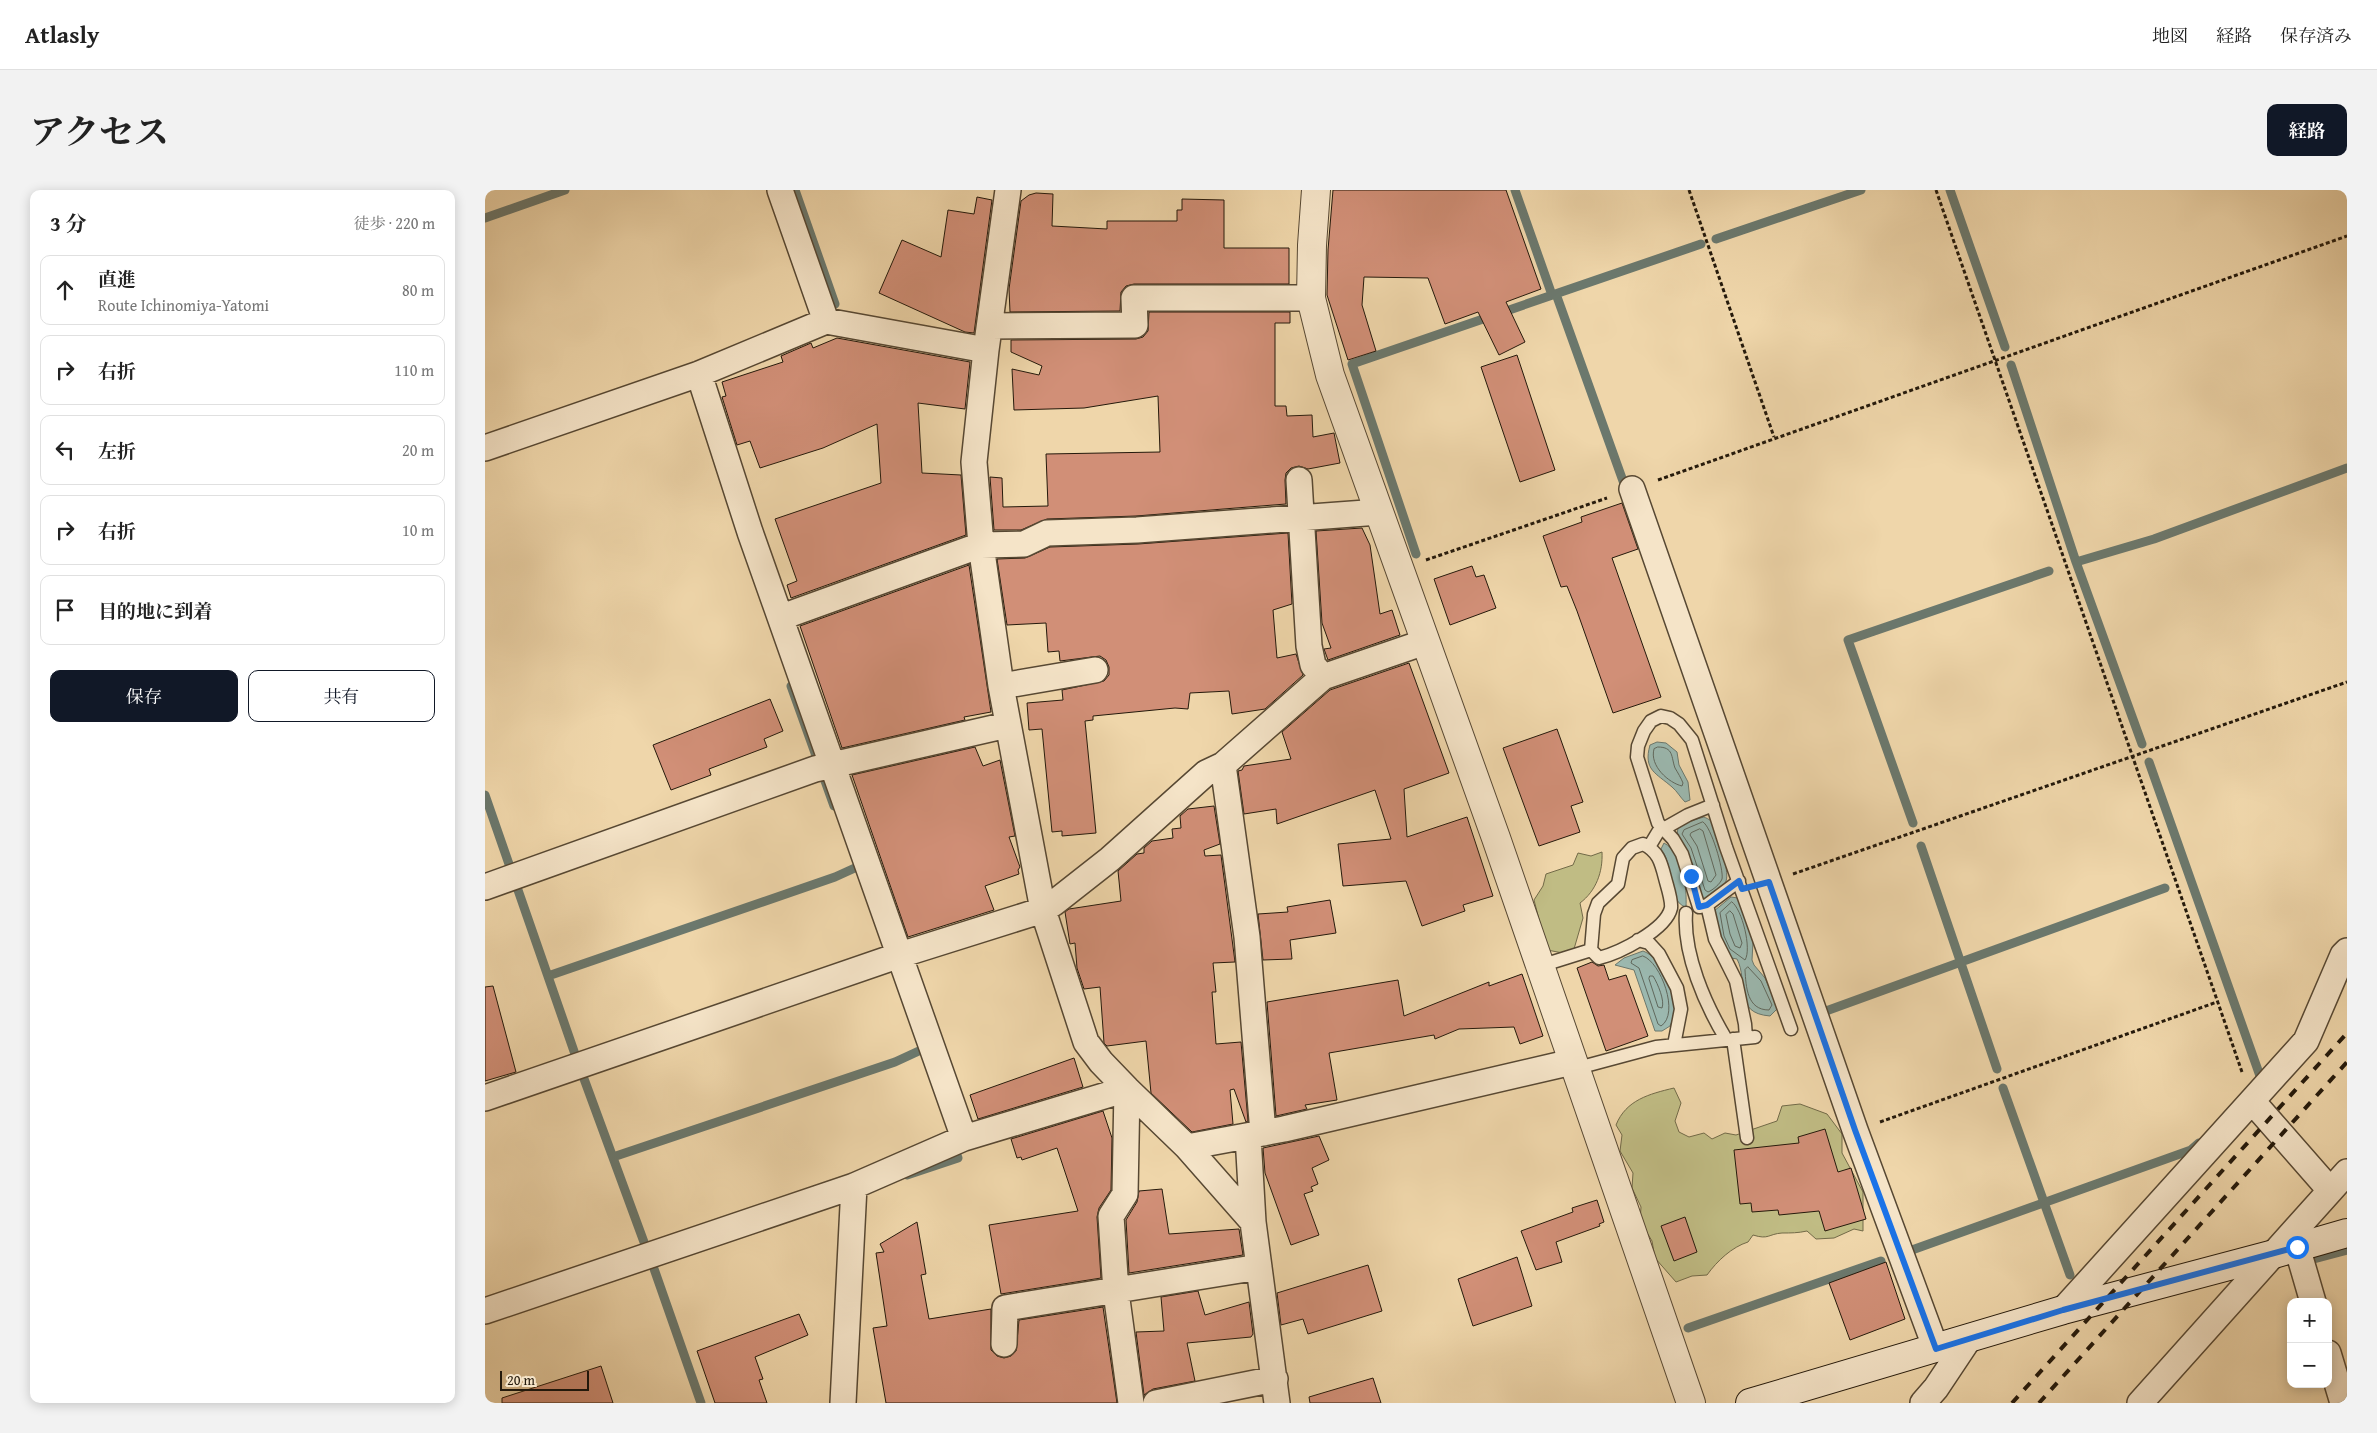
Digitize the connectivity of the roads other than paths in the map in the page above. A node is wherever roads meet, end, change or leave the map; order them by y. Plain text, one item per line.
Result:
1 (780, 190) edge
2 (1008, 190) edge
3 (1316, 190) edge
4 (1311, 298) junction
5 (825, 321) junction
6 (991, 326) junction
7 (986, 350) junction
8 (699, 374) junction
9 (485, 448) edge
10 (1299, 480) dead end
11 (1632, 489) road end
12 (1379, 512) junction
13 (1301, 518) junction
14 (981, 545) junction
15 (781, 616) junction
16 (1425, 642) junction
17 (1095, 670) dead end
18 (1323, 677) junction
19 (1001, 686) junction
20 (1007, 724) junction
21 (1223, 765) junction
22 (833, 766) junction
23 (1713, 806) junction
24 (1664, 828) junction
25 (1649, 847) junction
26 (1752, 885) junction
27 (485, 887) edge
28 (1703, 906) junction
29 (1043, 910) junction
30 (1686, 913) junction
31 (1667, 915) junction
32 (1638, 940) junction
33 (1591, 950) junction
34 (2347, 951) edge
35 (900, 955) junction
36 (1539, 966) junction
37 (1791, 1029) dead end
38 (1729, 1039) junction
39 (1674, 1045) junction
40 (1573, 1066) junction
41 (1127, 1089) junction
42 (485, 1098) edge
43 (2252, 1101) junction
44 (1255, 1134) junction
45 (964, 1138) junction
46 (1747, 1138) dead end
47 (1187, 1147) junction
48 (2347, 1172) edge
49 (854, 1186) junction
50 (2330, 1190) junction
51 (1253, 1222) junction
52 (2347, 1233) edge
53 (2286, 1250) junction
54 (1259, 1267) junction
55 (1116, 1292) junction
56 (2311, 1298) edge
57 (2063, 1310) junction
58 (485, 1311) edge
59 (1968, 1340) junction
60 (1004, 1344) dead end
61 (1936, 1349) junction
62 (2332, 1366) edge
63 (1276, 1391) edge
64 (843, 1403) edge
65 (1131, 1403) edge
66 (1157, 1403) edge
67 (1691, 1403) edge
68 (1750, 1403) edge
69 (1923, 1403) edge
70 (2140, 1403) edge
71 (2343, 1403) edge

1 - 5 street
2 - 6 street
3 - 4 street
4 - 6 street
4 - 12 street
5 - 7 street
5 - 8 street
6 - 7 street
7 - 14 street
8 - 9 street
8 - 15 street
10 - 13 street
11 - 26 street
12 - 13 street
12 - 16 street
13 - 14 street
13 - 18 street
14 - 15 street
14 - 19 street
15 - 22 street
16 - 18 street
16 - 36 street
17 - 19 street
18 - 21 street
19 - 20 street
20 - 22 street
20 - 29 street
21 - 29 street
21 - 44 street
22 - 27 street
22 - 35 street
23 - 24 lane
23 - 24 lane
23 - 26 lane
24 - 25 lane
24 - 28 lane
25 - 31 lane
25 - 33 lane
26 - 28 lane
26 - 37 lane
26 - 61 street
28 - 30 lane
28 - 38 lane
29 - 35 street
29 - 41 street
30 - 31 lane
30 - 38 lane
31 - 32 lane
32 - 33 lane
32 - 39 lane
33 - 36 lane
34 - 43 street
35 - 42 street
35 - 45 street
36 - 40 street
38 - 39 lane
38 - 46 lane
39 - 40 lane
40 - 44 street
40 - 67 street
41 - 45 street
41 - 47 street
41 - 55 street
43 - 50 street
43 - 57 street
44 - 47 street
44 - 51 street
45 - 49 street
47 - 51 street
48 - 50 street
49 - 58 street
49 - 64 street
50 - 53 street
51 - 54 street
52 - 53 street
53 - 56 street
53 - 57 street
53 - 70 street
54 - 55 street
54 - 63 street
55 - 60 street
55 - 65 street
57 - 59 street
59 - 61 street
59 - 69 street
61 - 68 street
62 - 71 street
63 - 66 street

